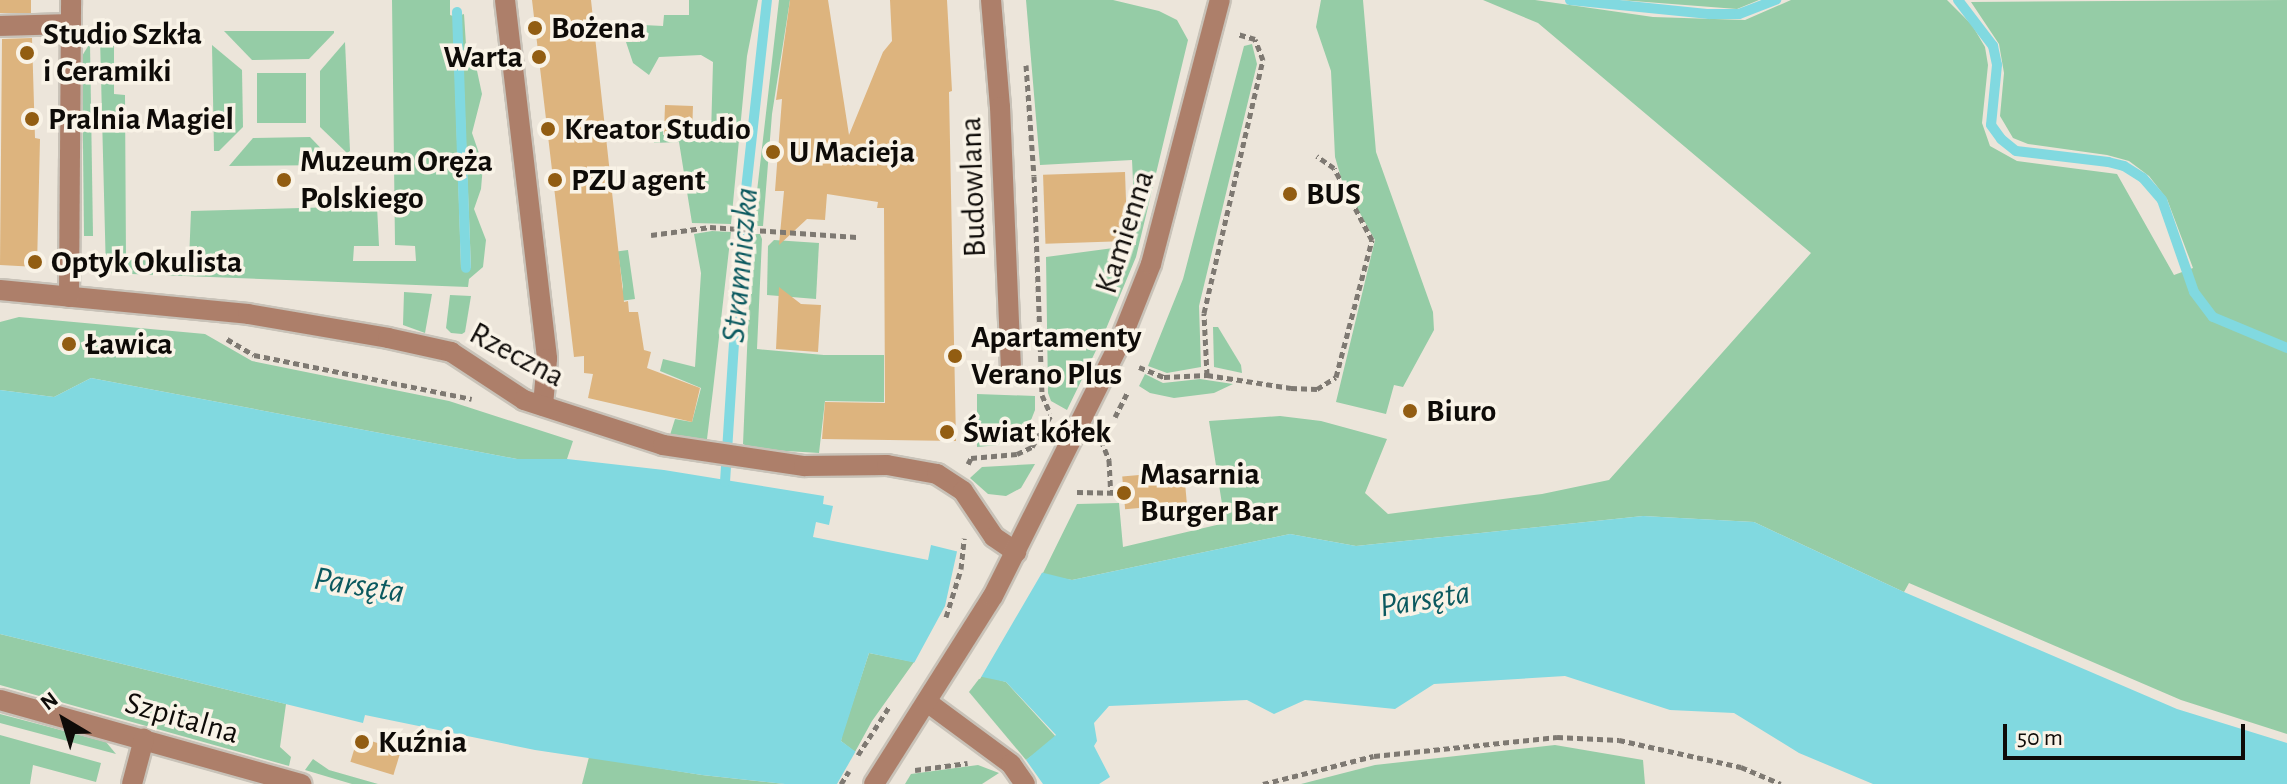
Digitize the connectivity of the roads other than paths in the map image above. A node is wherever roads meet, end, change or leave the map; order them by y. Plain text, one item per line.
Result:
1 (71, 0) edge
2 (505, 0) edge
3 (991, 0) edge
4 (1216, 1) edge
5 (71, 24) junction
6 (0, 26) edge
7 (0, 290) edge
8 (69, 297) junction
9 (1011, 371) dead end
10 (543, 406) junction
11 (1015, 553) junction
12 (0, 700) edge
13 (927, 702) junction
14 (144, 739) junction
15 (879, 776) edge
16 (132, 784) edge
17 (301, 784) edge
18 (1025, 784) edge

1 - 5 street
2 - 10 street
3 - 9 street, Budowlana
4 - 11 street, Kamienna
5 - 6 street
5 - 8 street
7 - 8 street, Rzeczna
8 - 10 street, Rzeczna
10 - 11 street, Rzeczna
11 - 13 street, Kamienna
12 - 14 street, Szpitalna
13 - 15 street, Kamienna
13 - 18 street
14 - 16 street
14 - 17 street, Szpitalna

